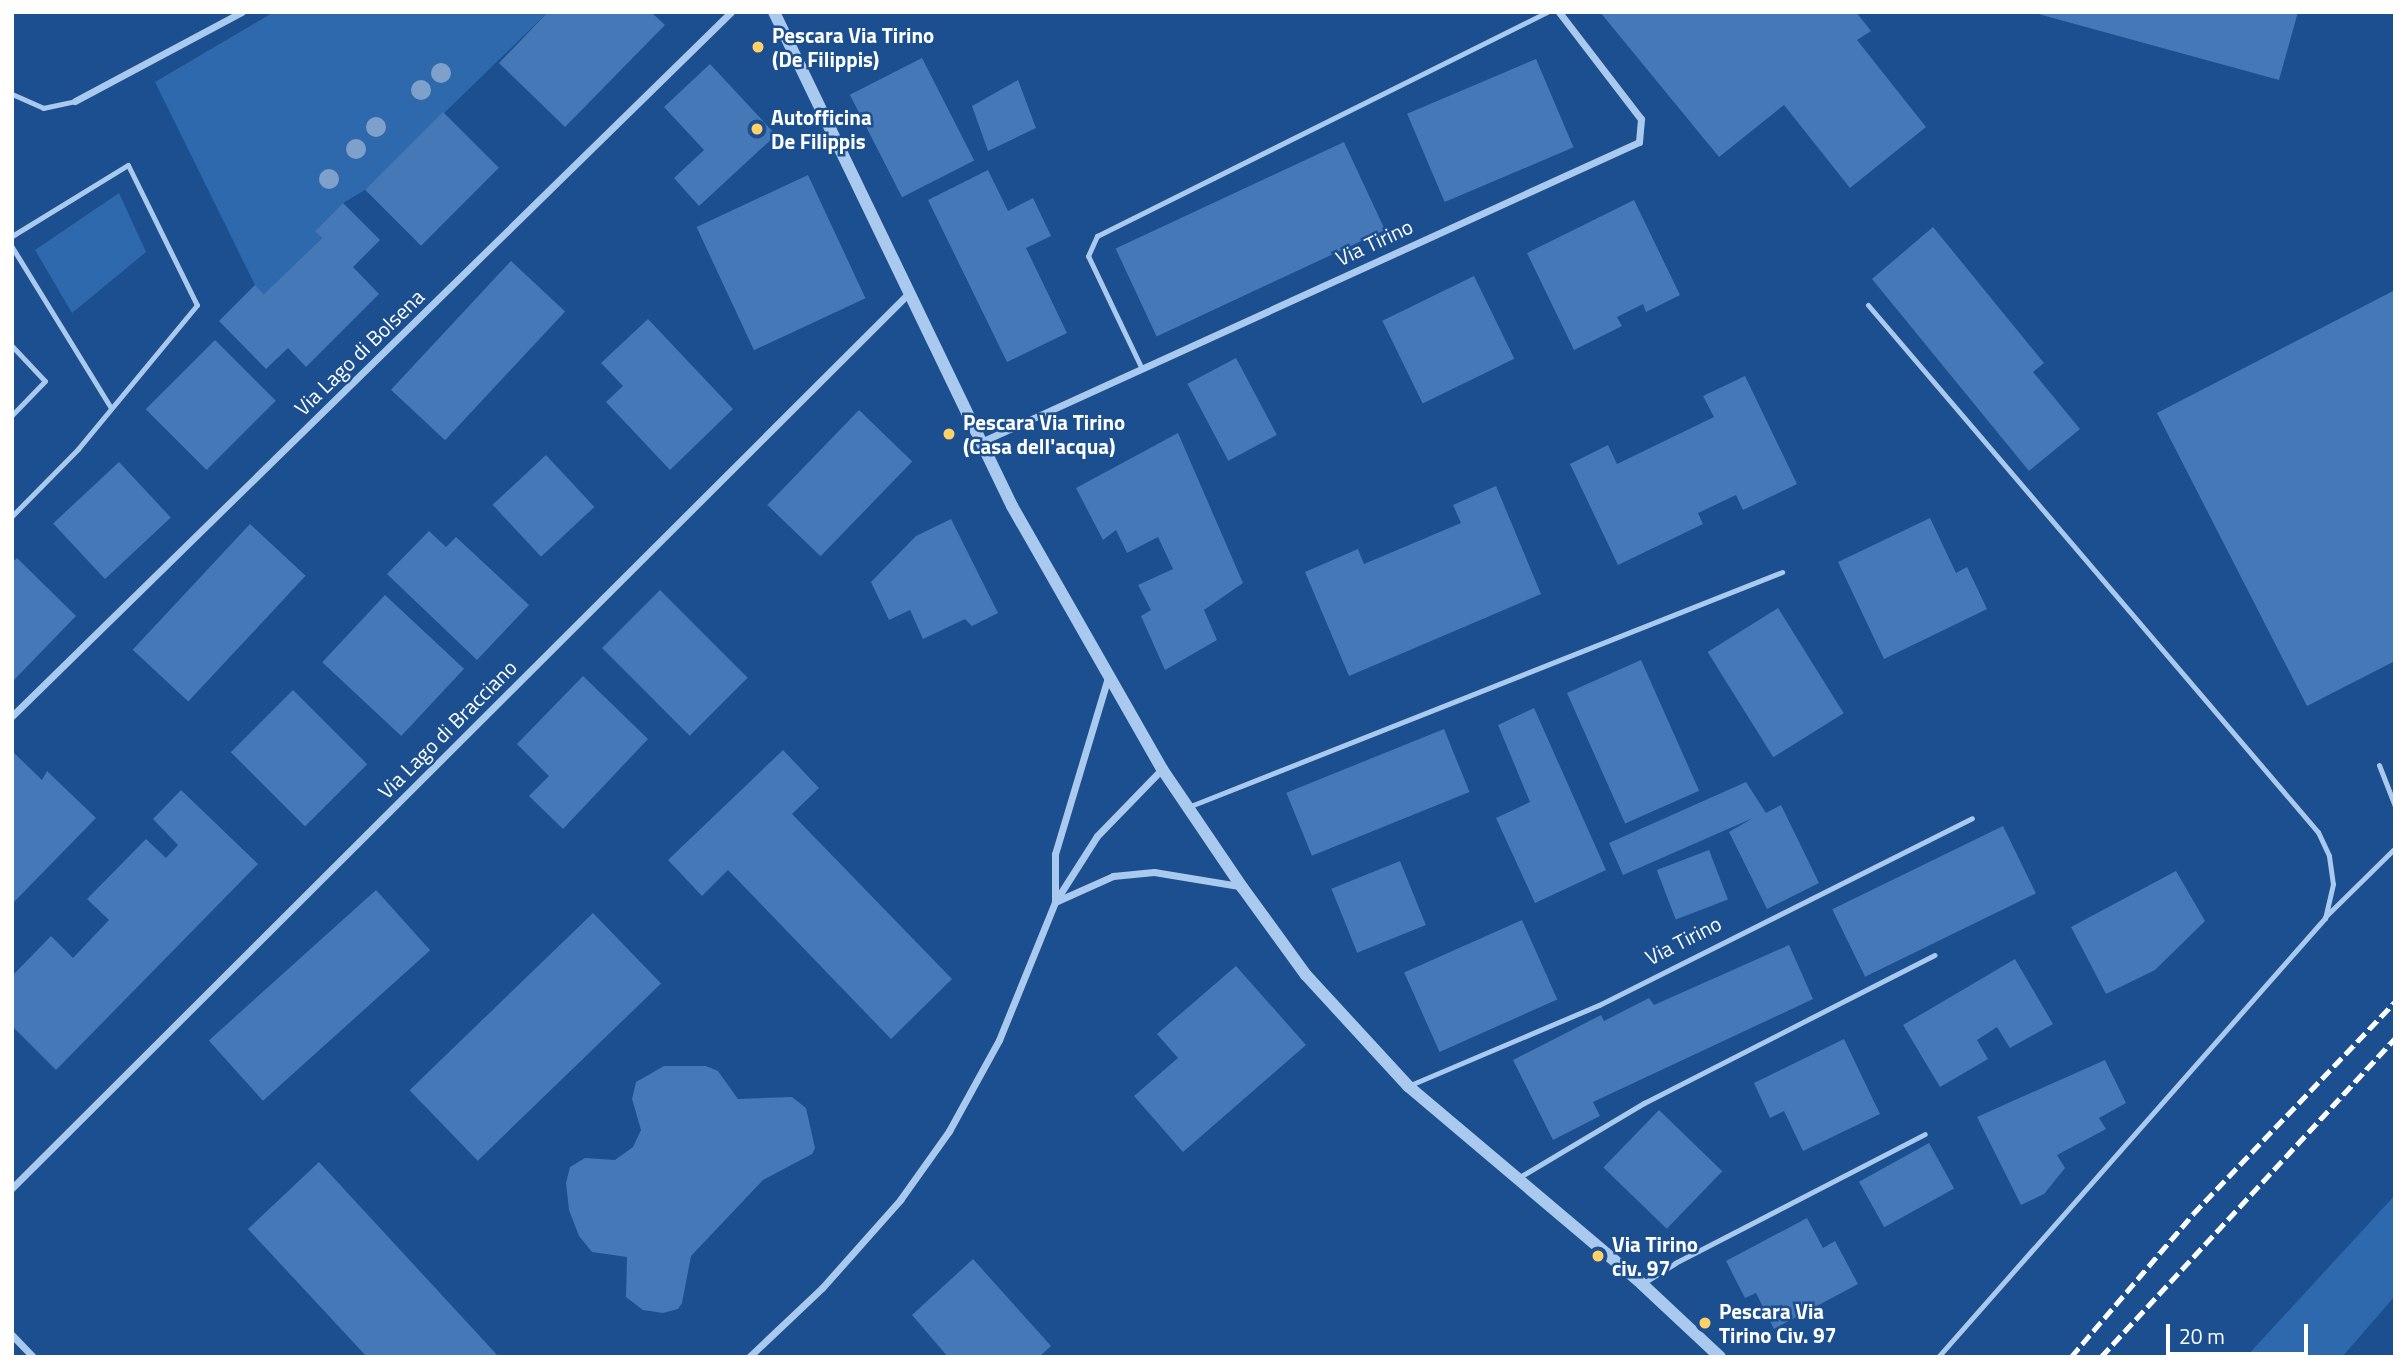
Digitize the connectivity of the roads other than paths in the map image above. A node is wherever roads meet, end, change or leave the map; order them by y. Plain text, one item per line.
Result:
1 (242, 12) edge
2 (730, 12) edge
3 (774, 12) edge
4 (1547, 12) edge
5 (1559, 12) edge
6 (12, 94) edge
7 (75, 101) joint
8 (12, 236) edge
9 (12, 247) edge
10 (908, 294) junction
11 (1868, 305) dead end
12 (12, 346) edge
13 (1142, 369) junction
14 (111, 408) junction
15 (12, 415) edge
16 (981, 442) junction
17 (12, 516) edge
18 (1782, 572) dead end
19 (1108, 677) junction
20 (12, 716) edge
21 (2379, 765) dead end
22 (1162, 769) junction
23 (2395, 806) edge
24 (1188, 807) junction
25 (1972, 818) dead end
26 (2395, 848) edge
27 (1242, 887) junction
28 (1055, 902) junction
29 (2325, 918) junction
30 (1934, 955) dead end
31 (1408, 1086) junction
32 (1925, 1134) dead end
33 (1518, 1178) junction
34 (12, 1188) edge
35 (1642, 1284) junction
36 (12, 1335) edge
37 (33, 1357) edge
38 (749, 1357) edge
39 (1720, 1357) edge
40 (1938, 1357) edge

1 - 7 street
2 - 20 street, Via Lago di Bolsena
3 - 10 street
4 - 13 lane
5 - 13 street, Via Tirino
6 - 7 lane
8 - 14 lane
9 - 14 lane
10 - 16 street
10 - 34 street, Via Lago di Bracciano
11 - 29 lane
12 - 15 lane
13 - 16 street, Via Tirino
14 - 17 lane
16 - 19 street
18 - 24 lane
19 - 22 street
19 - 28 street
21 - 23 lane
22 - 24 street
22 - 28 street
24 - 27 street
25 - 31 lane, Via Tirino
26 - 29 lane
27 - 28 street
27 - 31 street
28 - 38 street
29 - 40 lane
30 - 33 lane
31 - 33 street
32 - 35 lane
33 - 35 street
35 - 39 street
36 - 37 street

